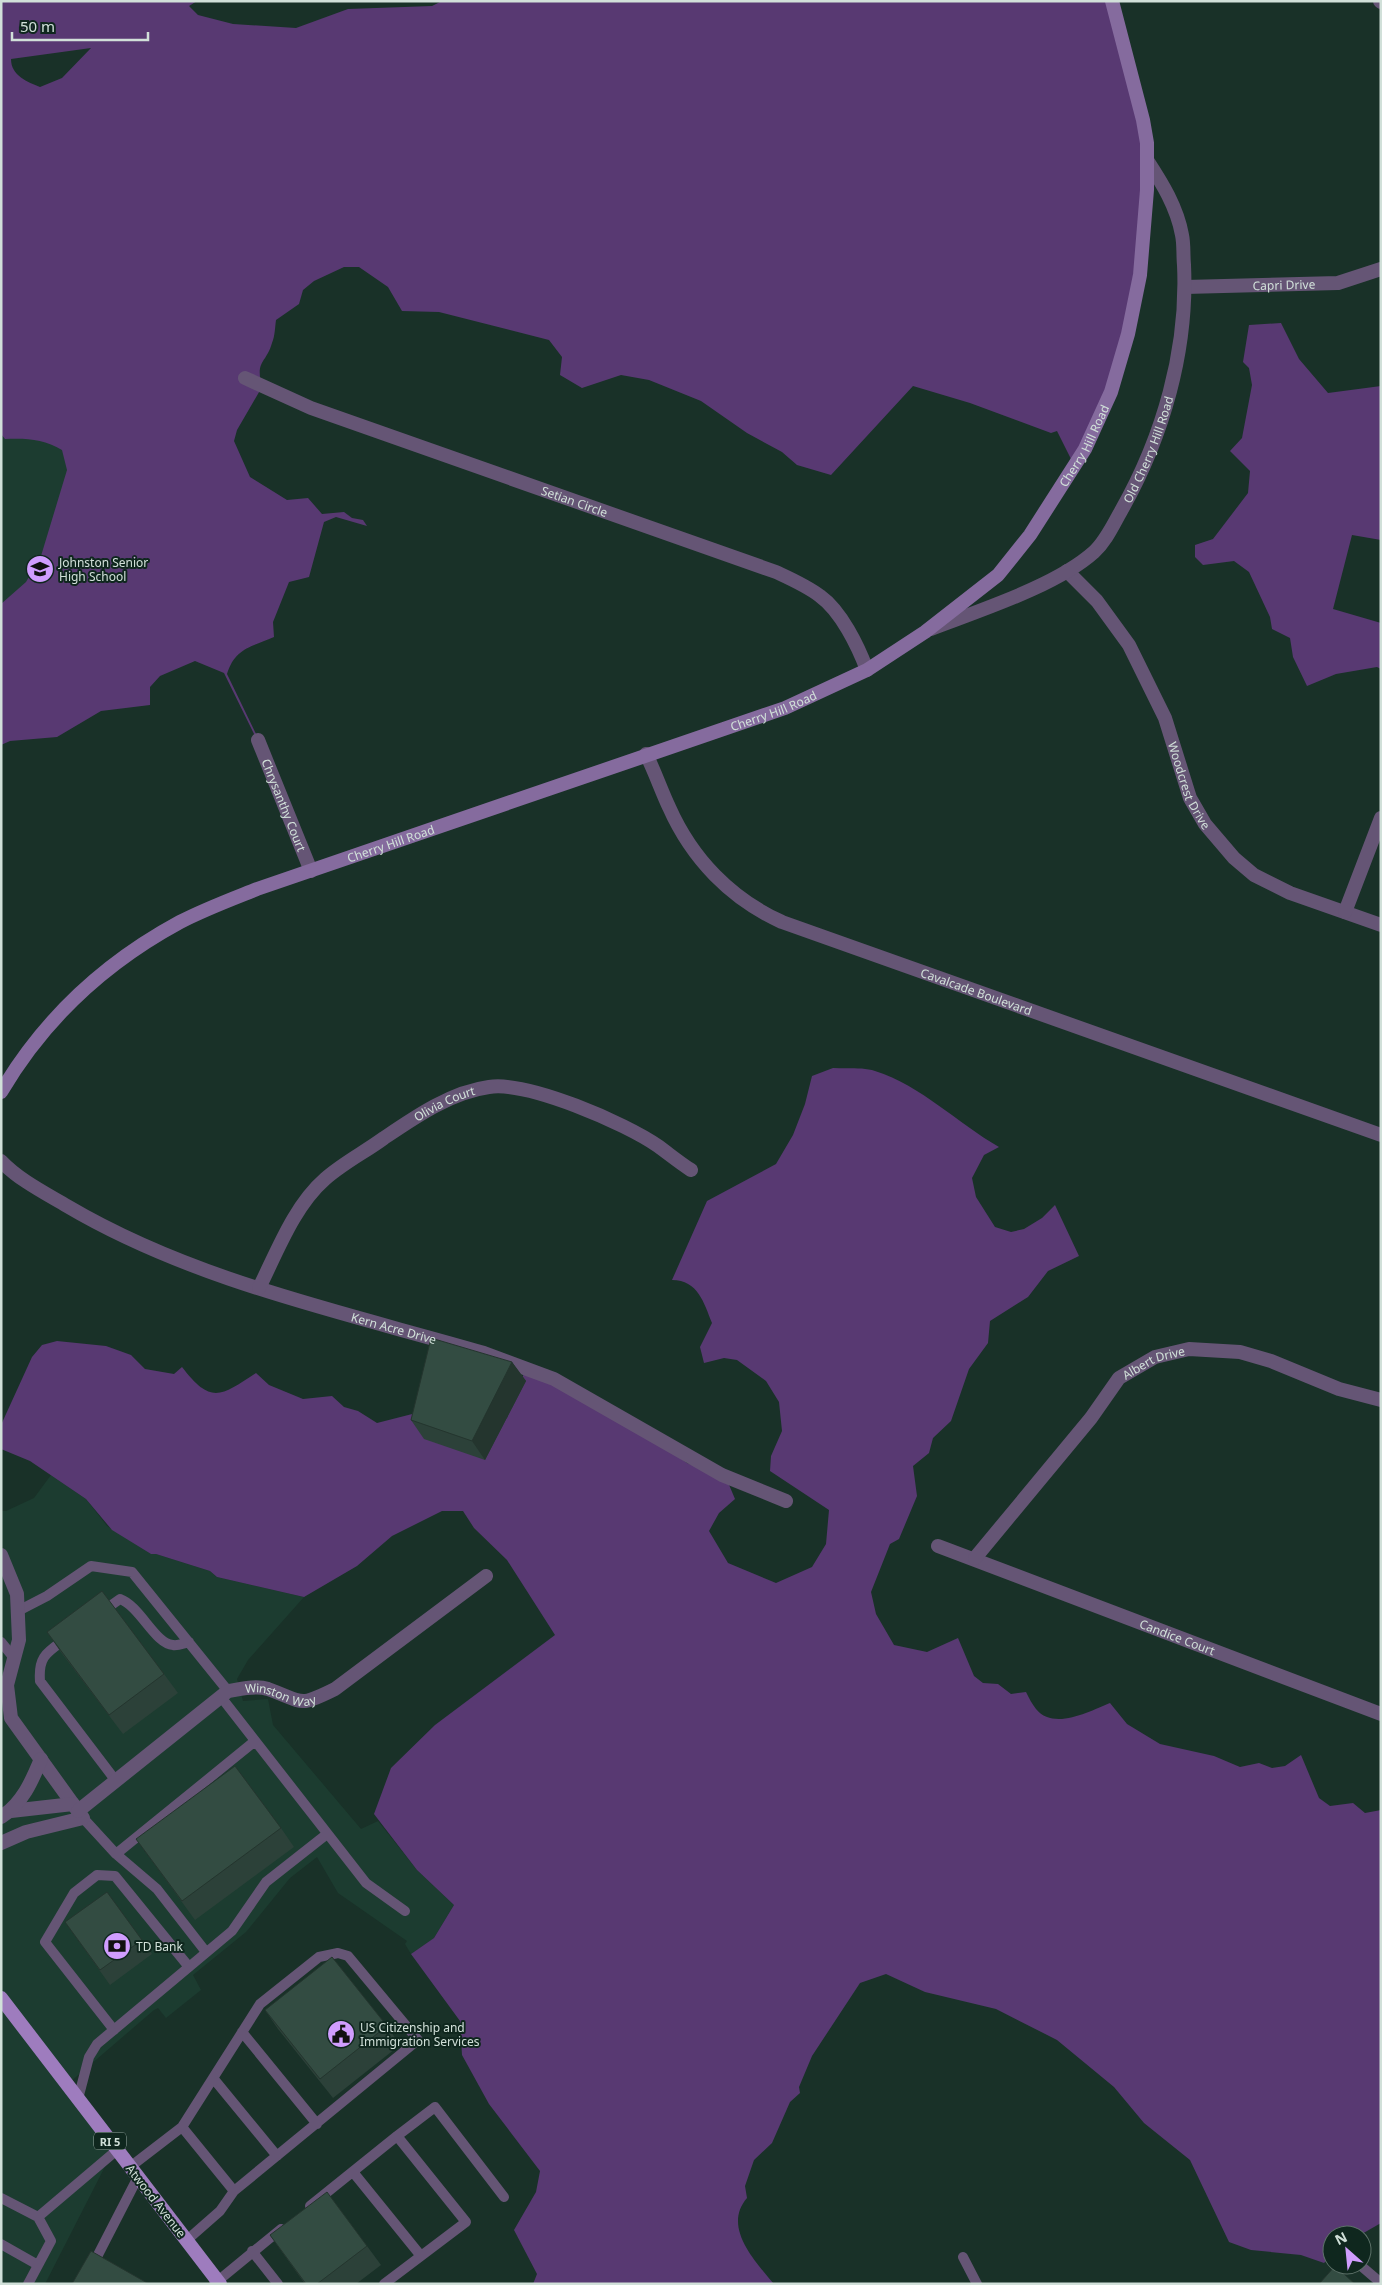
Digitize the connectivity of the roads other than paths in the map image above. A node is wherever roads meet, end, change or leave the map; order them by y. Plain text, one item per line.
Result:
1 (1112, 1) edge
2 (1147, 160) junction
3 (1381, 269) edge
4 (1185, 287) junction
5 (245, 378) dead end
6 (1067, 571) junction
7 (925, 632) junction
8 (867, 670) junction
9 (258, 740) dead end
10 (646, 754) junction
11 (1381, 818) edge
12 (311, 871) junction
13 (1344, 912) junction
14 (1381, 925) edge
15 (1, 1092) edge
16 (1381, 1135) edge
17 (1, 1161) edge
18 (691, 1170) dead end
19 (259, 1288) junction
20 (1381, 1400) edge
21 (786, 1500) dead end
22 (938, 1546) dead end
23 (1, 1555) edge
24 (975, 1558) junction
25 (486, 1576) dead end
26 (18, 1611) junction
27 (97, 1616) edge
28 (75, 1632) edge
29 (1, 1642) edge
30 (189, 1642) junction
31 (14, 1658) junction
32 (4, 1688) edge
33 (225, 1694) junction
34 (1381, 1714) edge
35 (255, 1741) junction
36 (41, 1759) junction
37 (116, 1781) junction
38 (78, 1811) junction
39 (6, 1814) edge
40 (327, 1834) junction
41 (1, 1843) edge
42 (116, 1854) junction
43 (405, 1911) dead end
44 (206, 1952) junction
45 (189, 1967) junction
46 (1, 1998) edge
47 (114, 2030) junction
48 (242, 2032) junction
49 (213, 2078) junction
50 (78, 2100) junction
51 (317, 2124) junction
52 (182, 2127) junction
53 (397, 2136) junction
54 (117, 2150) junction
55 (277, 2156) junction
56 (134, 2172) junction
57 (353, 2172) junction
58 (234, 2191) junction
59 (504, 2197) dead end
60 (1, 2198) edge
61 (38, 2217) junction
62 (186, 2240) junction
63 (1, 2244) edge
64 (252, 2251) junction
65 (421, 2256) junction
66 (963, 2257) dead end
67 (38, 2265) junction
68 (217, 2282) edge
69 (28, 2284) edge
70 (83, 2284) edge
71 (278, 2284) edge
72 (384, 2284) edge
73 (977, 2284) edge

1 - 2 main road, Cherry Hill Road
2 - 4 street, Old Cherry Hill Road
2 - 7 main road, Cherry Hill Road
3 - 4 street, Capri Drive
4 - 6 street, Old Cherry Hill Road
5 - 8 street, Setian Circle
6 - 7 street, Old Cherry Hill Road
6 - 13 street, Woodcrest Drive
7 - 8 main road, Cherry Hill Road
8 - 10 main road, Cherry Hill Road
9 - 12 street, Chrysanthy Court
10 - 12 main road, Cherry Hill Road
10 - 16 street, Cavalcade Boulevard
11 - 13 street
12 - 15 main road, Cherry Hill Road
13 - 14 street, Woodcrest Drive
17 - 19 street, Kern Acre Drive
18 - 19 street, Olivia Court
19 - 21 street, Kern Acre Drive
20 - 24 street, Albert Drive
22 - 24 street
23 - 26 street
24 - 34 street, Candice Court
25 - 33 street, Winston Way
26 - 30 lane
26 - 31 street
27 - 30 lane
28 - 37 lane
29 - 31 lane
30 - 33 lane
31 - 32 street
32 - 36 street
33 - 35 lane
33 - 37 street
35 - 40 lane
35 - 42 lane
36 - 38 street
36 - 39 street
37 - 38 street
38 - 39 street
38 - 41 street
38 - 42 lane
40 - 43 lane
40 - 44 lane
42 - 44 lane
44 - 45 lane
45 - 47 lane
45 - 47 lane
46 - 50 main road, Atwood Avenue / RI 5
47 - 50 lane
48 - 49 lane
48 - 51 lane
48 - 51 lane
49 - 52 lane
49 - 55 lane
50 - 54 main road, Atwood Avenue / RI 5
51 - 55 lane
52 - 56 lane
52 - 58 lane
53 - 57 lane
53 - 59 lane
53 - 65 lane
54 - 56 main road, Atwood Avenue / RI 5
54 - 61 lane
55 - 58 lane
56 - 62 main road, Atwood Avenue / RI 5
56 - 70 lane
57 - 64 lane
57 - 65 lane
58 - 62 lane
60 - 61 lane
61 - 67 lane
62 - 68 main road, Atwood Avenue / RI 5
63 - 67 lane
64 - 68 lane
64 - 71 lane
65 - 72 lane
66 - 73 lane
67 - 69 lane

